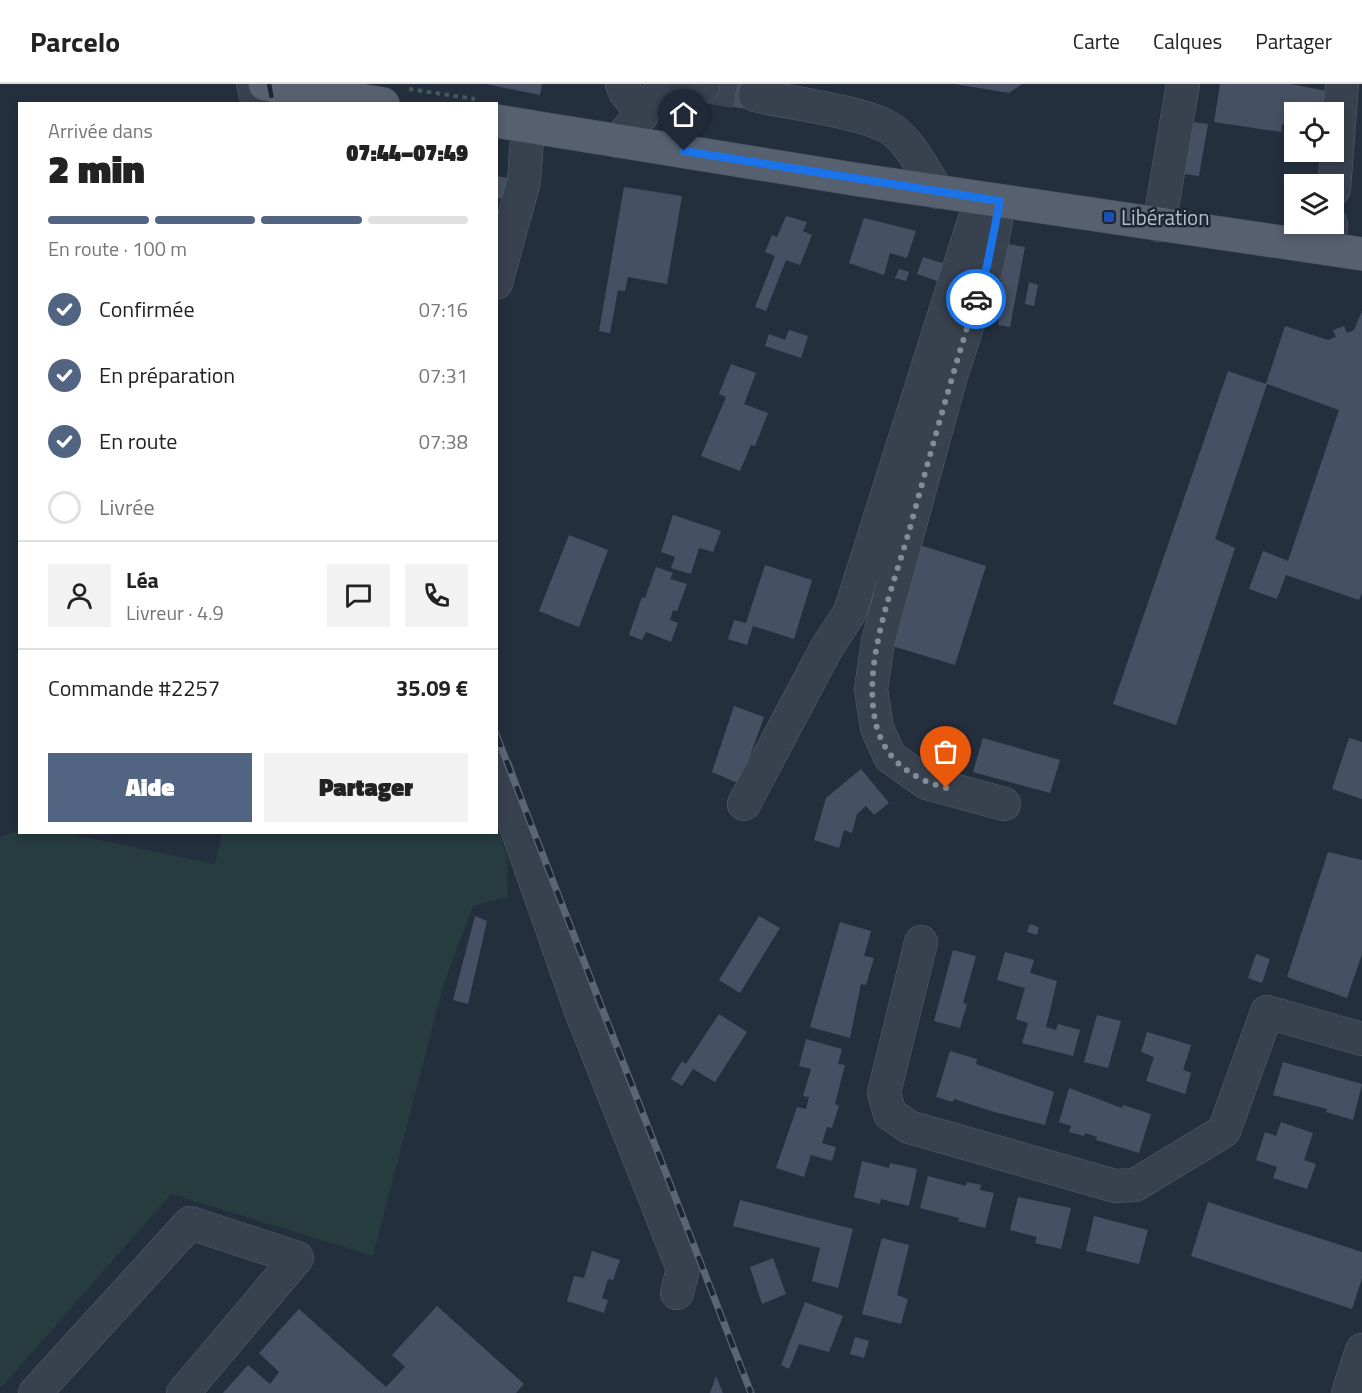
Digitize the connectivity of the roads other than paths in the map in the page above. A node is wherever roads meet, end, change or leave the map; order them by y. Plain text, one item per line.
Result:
1 (252, 84) edge
2 (622, 84) edge
3 (1183, 84) edge
4 (1342, 84) edge
5 (287, 86) edge
6 (703, 86) dead end
7 (346, 91) edge
8 (754, 96) tunnel mouth
9 (656, 97) edge
10 (257, 102) edge
11 (377, 102) edge
12 (512, 124) edge
13 (618, 141) junction
14 (1335, 174) edge
15 (938, 192) junction
16 (991, 200) junction
17 (1160, 225) junction
18 (1330, 236) edge
19 (1362, 254) edge
20 (498, 276) edge
21 (498, 776) edge
22 (744, 804) dead end
23 (1004, 804) dead end
24 (921, 942) dead end
25 (1362, 1039) edge
26 (676, 1293) dead end
27 (1362, 1350) edge
28 (35, 1393) edge
29 (183, 1393) edge
30 (1348, 1393) edge

1 - 10 street
2 - 9 street
3 - 17 street
4 - 14 street
5 - 7 main road
6 - 9 street
7 - 11 main road
8 - 15 street
9 - 13 street
12 - 13 main road
12 - 20 street
13 - 15 main road
15 - 16 main road
16 - 17 main road
16 - 22 street
16 - 23 street
17 - 18 main road
18 - 19 main road
21 - 26 street
24 - 25 street
27 - 30 street
28 - 29 street

